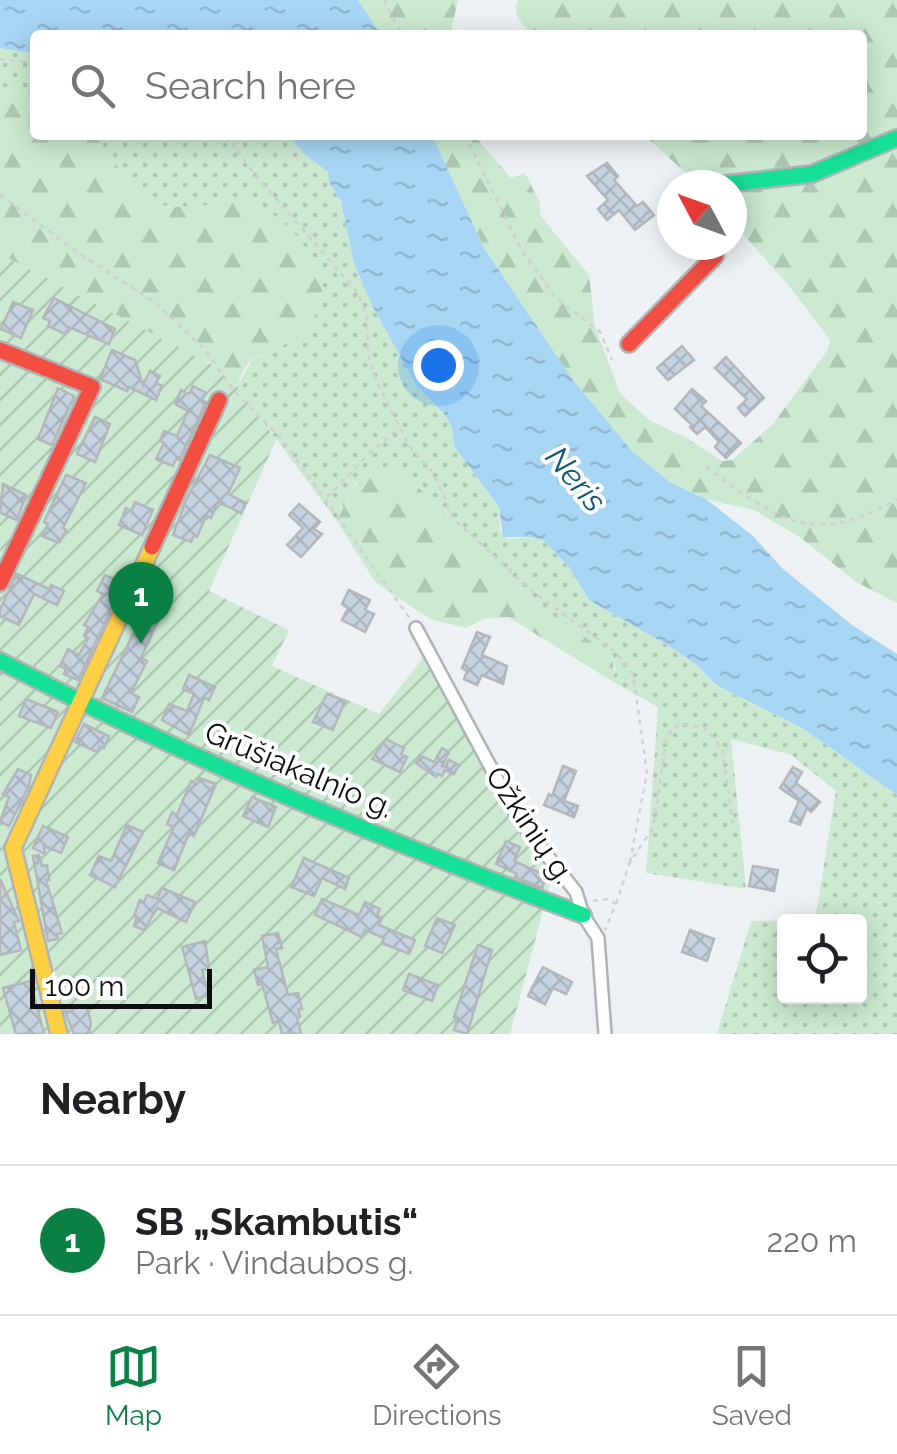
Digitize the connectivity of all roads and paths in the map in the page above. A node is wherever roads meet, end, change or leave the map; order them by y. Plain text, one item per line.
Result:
1 (384, 0) edge
2 (399, 30) edge
3 (0, 59) edge
4 (30, 62) edge
5 (897, 138) edge
6 (230, 140) edge
7 (467, 140) edge
8 (747, 182) edge
9 (711, 260) edge
10 (628, 344) dead end
11 (0, 350) edge
12 (612, 360) dead end
13 (219, 400) dead end
14 (399, 429) junction
15 (706, 467) dead end
16 (326, 498) dead end
17 (897, 499) edge
18 (0, 583) edge
19 (416, 628) dead end
20 (0, 662) edge
21 (80, 704) junction
22 (733, 825) dead end
23 (7, 849) edge
24 (630, 862) junction
25 (616, 904) junction
26 (583, 915) junction
27 (598, 938) junction
28 (59, 1034) edge
29 (604, 1034) edge

1 - 2 path
3 - 4 path
5 - 8 street
6 - 14 path
7 - 12 path
9 - 10 street
11 - 18 street
13 - 21 street
14 - 16 path
14 - 24 path
15 - 17 path
19 - 26 street, Ožkinių g.
20 - 21 street, Grūšiakalnio g.
21 - 23 street
21 - 26 street, Grūšiakalnio g.
22 - 24 path
23 - 28 street
24 - 25 path
25 - 26 path
25 - 27 path
26 - 27 street, Ožkinių g.
27 - 29 street, Ožkinių g.

